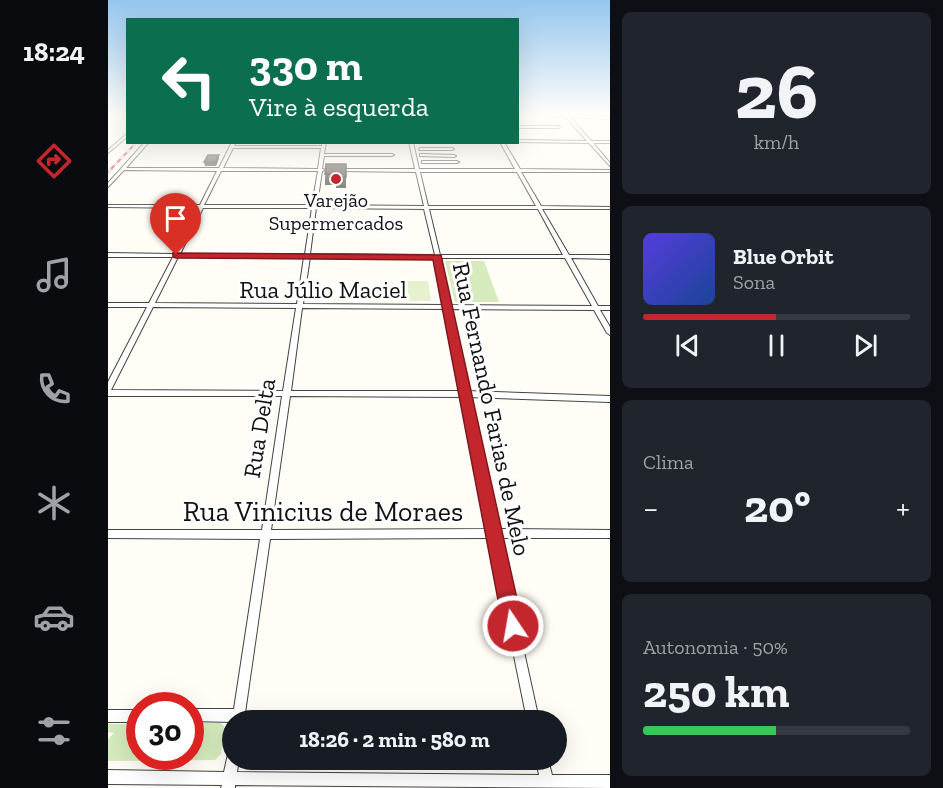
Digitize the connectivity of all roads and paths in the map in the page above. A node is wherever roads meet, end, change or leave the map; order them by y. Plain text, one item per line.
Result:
1 (139, 151) edge
2 (230, 151) edge
3 (323, 151) edge
4 (351, 151) edge
5 (413, 151) edge
6 (453, 151) edge
7 (507, 151) edge
8 (598, 151) edge
9 (392, 155) dead end
10 (421, 155) dead end
11 (454, 156) junction
12 (423, 162) dead end
13 (457, 162) junction
14 (610, 165) edge
15 (123, 169) junction
16 (220, 170) junction
17 (320, 170) junction
18 (417, 170) junction
19 (461, 171) junction
20 (519, 171) junction
21 (610, 171) edge
22 (108, 186) edge
23 (108, 206) edge
24 (202, 207) junction
25 (315, 208) junction
26 (426, 208) junction
27 (540, 208) junction
28 (610, 208) edge
29 (108, 255) edge
30 (176, 255) junction
31 (307, 256) junction
32 (438, 257) junction
33 (567, 257) junction
34 (610, 257) edge
35 (108, 305) edge
36 (150, 305) junction
37 (299, 307) junction
38 (448, 307) junction
39 (596, 308) junction
40 (610, 308) edge
41 (610, 333) edge
42 (108, 391) edge
43 (464, 394) junction
44 (287, 395) junction
45 (610, 399) edge
46 (494, 533) junction
47 (108, 534) edge
48 (610, 534) edge
49 (265, 536) junction
50 (240, 710) edge
51 (531, 710) edge
52 (108, 716) edge
53 (126, 716) edge
54 (204, 716) edge
55 (222, 716) edge
56 (544, 770) edge
57 (108, 777) edge
58 (610, 782) edge
59 (229, 783) edge
60 (547, 785) edge

1 - 15 street
2 - 16 street
3 - 17 street, Rua Delta
4 - 9 street
5 - 18 street, Rua Fernando Farias de Melo
6 - 11 street
7 - 20 street
8 - 14 street
10 - 11 street
11 - 13 street
12 - 13 street
13 - 19 street
15 - 16 street
15 - 22 street
16 - 17 street
16 - 24 street
17 - 18 street
17 - 25 street, Rua Delta
18 - 19 street
18 - 26 street, Rua Fernando Farias de Melo
19 - 20 street
20 - 21 street
20 - 27 street
23 - 24 street
24 - 25 street
24 - 30 street
25 - 26 street
25 - 31 street, Rua Delta
26 - 27 street
26 - 32 street, Rua Fernando Farias de Melo
27 - 28 street
27 - 33 street
29 - 30 street
30 - 31 street
30 - 36 street
31 - 32 street
31 - 37 street, Rua Delta
32 - 33 street
32 - 38 street, Rua Fernando Farias de Melo
33 - 34 street
33 - 39 street
35 - 36 street, Rua Júlio Maciel
36 - 37 street, Rua Júlio Maciel
36 - 42 street
37 - 38 street, Rua Júlio Maciel
37 - 44 street, Rua Delta
38 - 39 street, Rua Júlio Maciel
38 - 43 street, Rua Fernando Farias de Melo
39 - 40 street, Rua Júlio Maciel
39 - 41 street
42 - 44 street
43 - 44 street
43 - 45 street
43 - 46 street, Rua Fernando Farias de Melo
44 - 49 street, Rua Delta
46 - 48 street, Rua Vinicius de Moraes
46 - 49 street, Rua Vinicius de Moraes
46 - 51 street, Rua Fernando Farias de Melo
47 - 49 street, Rua Vinicius de Moraes
49 - 50 street, Rua Delta
52 - 53 street
54 - 55 street
56 - 60 street
57 - 59 street
58 - 60 street
59 - 60 street

